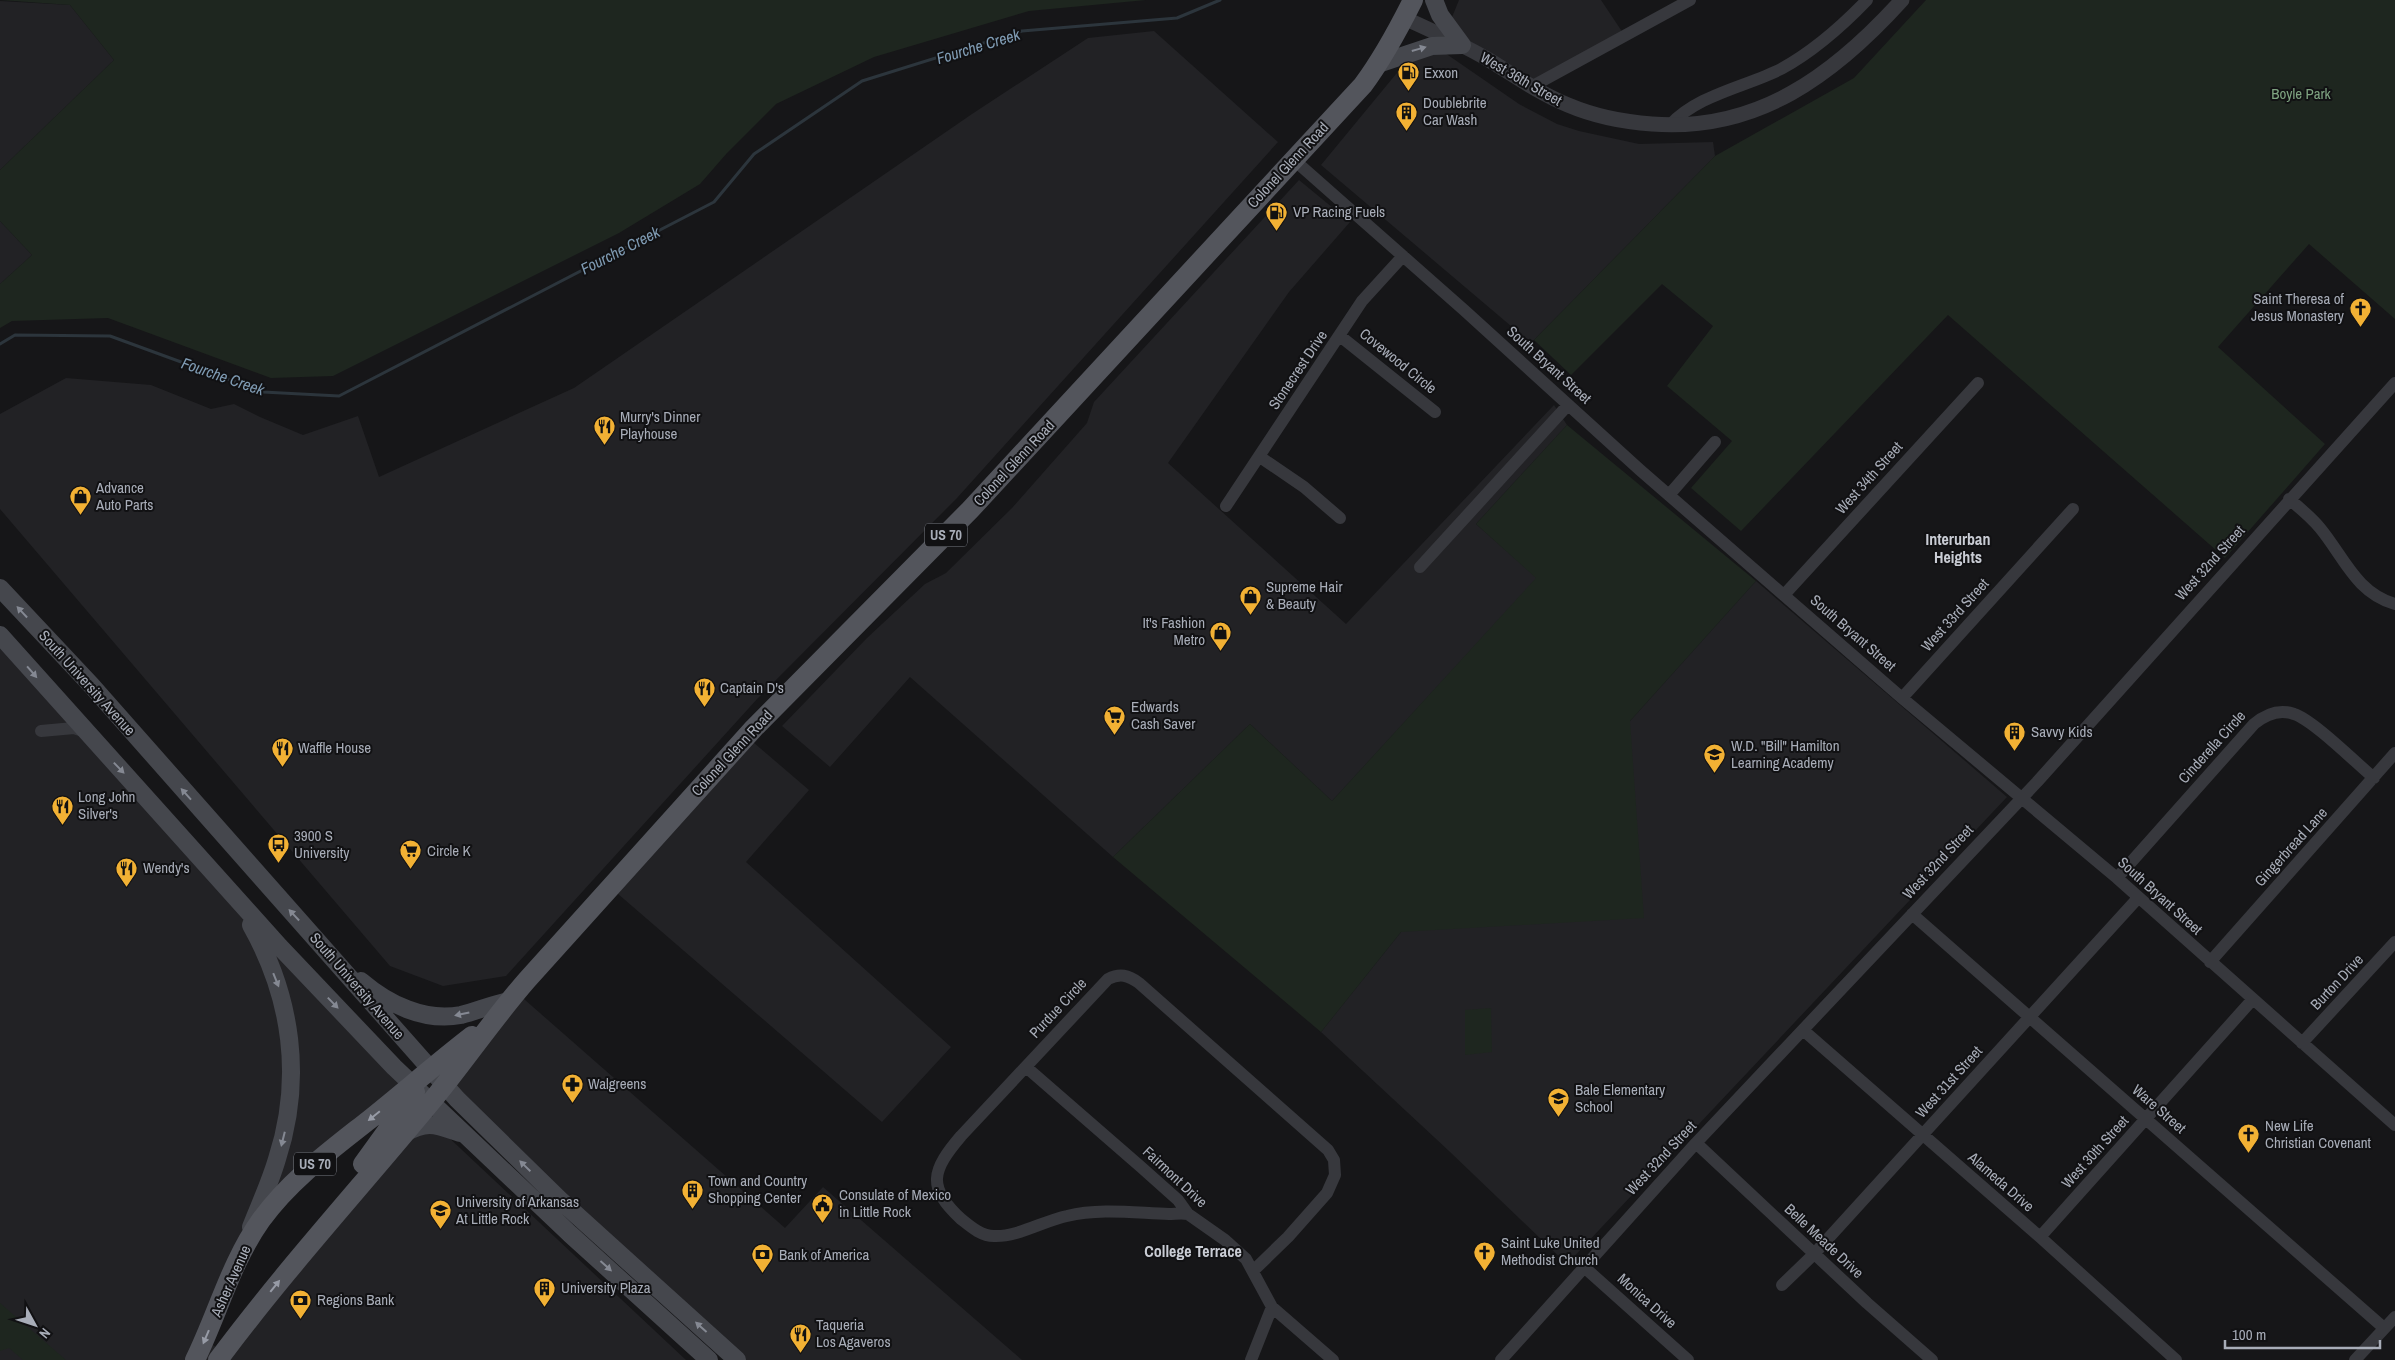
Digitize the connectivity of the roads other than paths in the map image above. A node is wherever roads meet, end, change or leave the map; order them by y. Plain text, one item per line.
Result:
1 (1434, 0) edge
2 (1690, 0) edge
3 (1867, 0) edge
4 (1902, 0) edge
5 (1408, 9) edge
6 (1462, 46) junction
7 (1378, 64) junction
8 (1531, 87) junction
9 (1670, 125) junction
10 (1293, 160) junction
11 (1403, 256) junction
12 (1340, 336) junction
13 (1978, 383) dead end
14 (2394, 385) edge
15 (1568, 405) junction
16 (1435, 412) dead end
17 (1715, 442) dead end
18 (1260, 457) junction
19 (1669, 495) junction
20 (2290, 499) junction
21 (1226, 506) dead end
22 (2073, 509) dead end
23 (1340, 518) dead end
24 (1420, 566) dead end
25 (0, 588) edge
26 (1784, 595) junction
27 (2395, 604) edge
28 (0, 635) edge
29 (1902, 698) junction
30 (41, 731) dead end
31 (86, 732) junction
32 (2395, 753) edge
33 (2374, 778) junction
34 (2021, 797) junction
35 (218, 877) junction
36 (2117, 878) junction
37 (2138, 898) junction
38 (1912, 914) junction
39 (2395, 942) edge
40 (329, 954) junction
41 (2210, 962) junction
42 (2253, 999) junction
43 (509, 1001) junction
44 (2029, 1016) junction
45 (493, 1020) junction
46 (1803, 1030) junction
47 (2302, 1043) junction
48 (1026, 1067) junction
49 (431, 1069) junction
50 (445, 1085) junction
51 (420, 1092) junction
52 (2146, 1119) junction
53 (2395, 1125) edge
54 (404, 1134) junction
55 (466, 1134) junction
56 (1923, 1135) junction
57 (1696, 1143) junction
58 (1188, 1214) junction
59 (320, 1231) junction
60 (2040, 1238) junction
61 (1814, 1254) junction
62 (238, 1260) junction
63 (1584, 1267) junction
64 (1254, 1270) junction
65 (1782, 1285) dead end
66 (1272, 1307) junction
67 (2395, 1317) edge
68 (2384, 1328) junction
69 (196, 1360) edge
70 (218, 1360) edge
71 (709, 1360) edge
72 (737, 1360) edge
73 (1251, 1360) edge
74 (1332, 1360) edge
75 (1502, 1360) edge
76 (1688, 1360) edge
77 (1932, 1360) edge
78 (2176, 1360) edge
79 (2355, 1360) edge

1 - 6 main road
2 - 8 street
3 - 9 street
4 - 9 street, West 36th Street
5 - 6 street, West 36th Street
5 - 7 main road, Colonel Glenn Road / US 70
7 -> 6 main road
6 - 8 street, West 36th Street
7 - 10 main road, Colonel Glenn Road / US 70
8 - 9 street, West 36th Street
10 - 11 street, South Bryant Street
10 - 43 main road, Colonel Glenn Road / US 70
11 - 12 street, Stonecrest Drive
11 - 15 street, South Bryant Street
12 - 16 street, Covewood Circle
12 - 18 street, Stonecrest Drive
13 - 26 street, West 34th Street
14 - 20 street, West 32nd Street
15 - 19 street, South Bryant Street
15 - 24 street
17 - 19 street
18 - 21 street, Stonecrest Drive
18 - 23 street
19 - 26 street, South Bryant Street
20 - 27 street
20 - 34 street, West 32nd Street
22 - 29 street, West 33rd Street
40 -> 25 main road, South University Avenue
26 - 29 street, South Bryant Street
28 -> 31 main road, South University Avenue
29 - 34 street, South Bryant Street
30 - 31 street
31 -> 35 main road, South University Avenue
32 - 33 street, Gingerbread Lane
33 - 36 street, Cinderella Circle
33 - 41 street, Gingerbread Lane
34 - 36 street, South Bryant Street
34 - 38 street, West 32nd Street
35 -> 51 main road, South University Avenue
35 -> 62 main road
36 - 37 street, South Bryant Street
37 - 41 street, South Bryant Street
37 - 44 street, West 31st Street
38 - 44 street, Ware Street
38 - 46 street, West 32nd Street
39 - 47 street, Burton Drive
43 -> 40 main road
40 - 49 main road, South University Avenue
41 - 42 street, South Bryant Street
42 - 47 street, South Bryant Street
42 - 52 street, West 30th Street
43 - 45 main road, Colonel Glenn Road / US 70
44 - 52 street, Ware Street
44 - 56 street, West 31st Street
45 - 49 main road, Colonel Glenn Road / US 70
45 - 50 main road, Colonel Glenn Road / US 70
46 - 56 street, Alameda Drive
46 - 57 street, West 32nd Street
47 - 53 street, South Bryant Street
48 - 58 street, Fairmont Drive
48 - 58 street, Purdue Circle
48 - 64 street, Purdue Circle
49 - 50 main road, South University Avenue
49 - 51 main road, Colonel Glenn Road
50 - 51 main road, Asher Avenue / US 70
72 -> 50 main road, South University Avenue
51 - 54 main road, Asher Avenue / US 70
51 - 55 main road, South University Avenue
51 - 59 main road
51 -> 62 main road, Asher Avenue / US 70
52 - 60 street, West 30th Street
52 - 68 street, Ware Street
54 - 55 main road
54 - 59 main road, Asher Avenue / US 70
55 -> 71 main road, South University Avenue
56 - 60 street, Alameda Drive
56 - 61 street, West 31st Street
57 - 61 street, Belle Meade Drive
57 - 63 street, West 32nd Street
58 - 64 street, Fairmont Drive
70 -> 59 main road, Asher Avenue / US 70
60 - 78 street, Alameda Drive
61 - 65 street, West 31st Street
61 - 77 street, Belle Meade Drive
62 -> 69 main road, Asher Avenue / US 70
63 - 75 street, West 32nd Street
63 - 76 street, Monica Drive
64 - 66 street, Fairmont Drive
66 - 73 street
66 - 74 street, Fairmont Drive
67 - 68 street
68 - 79 street

